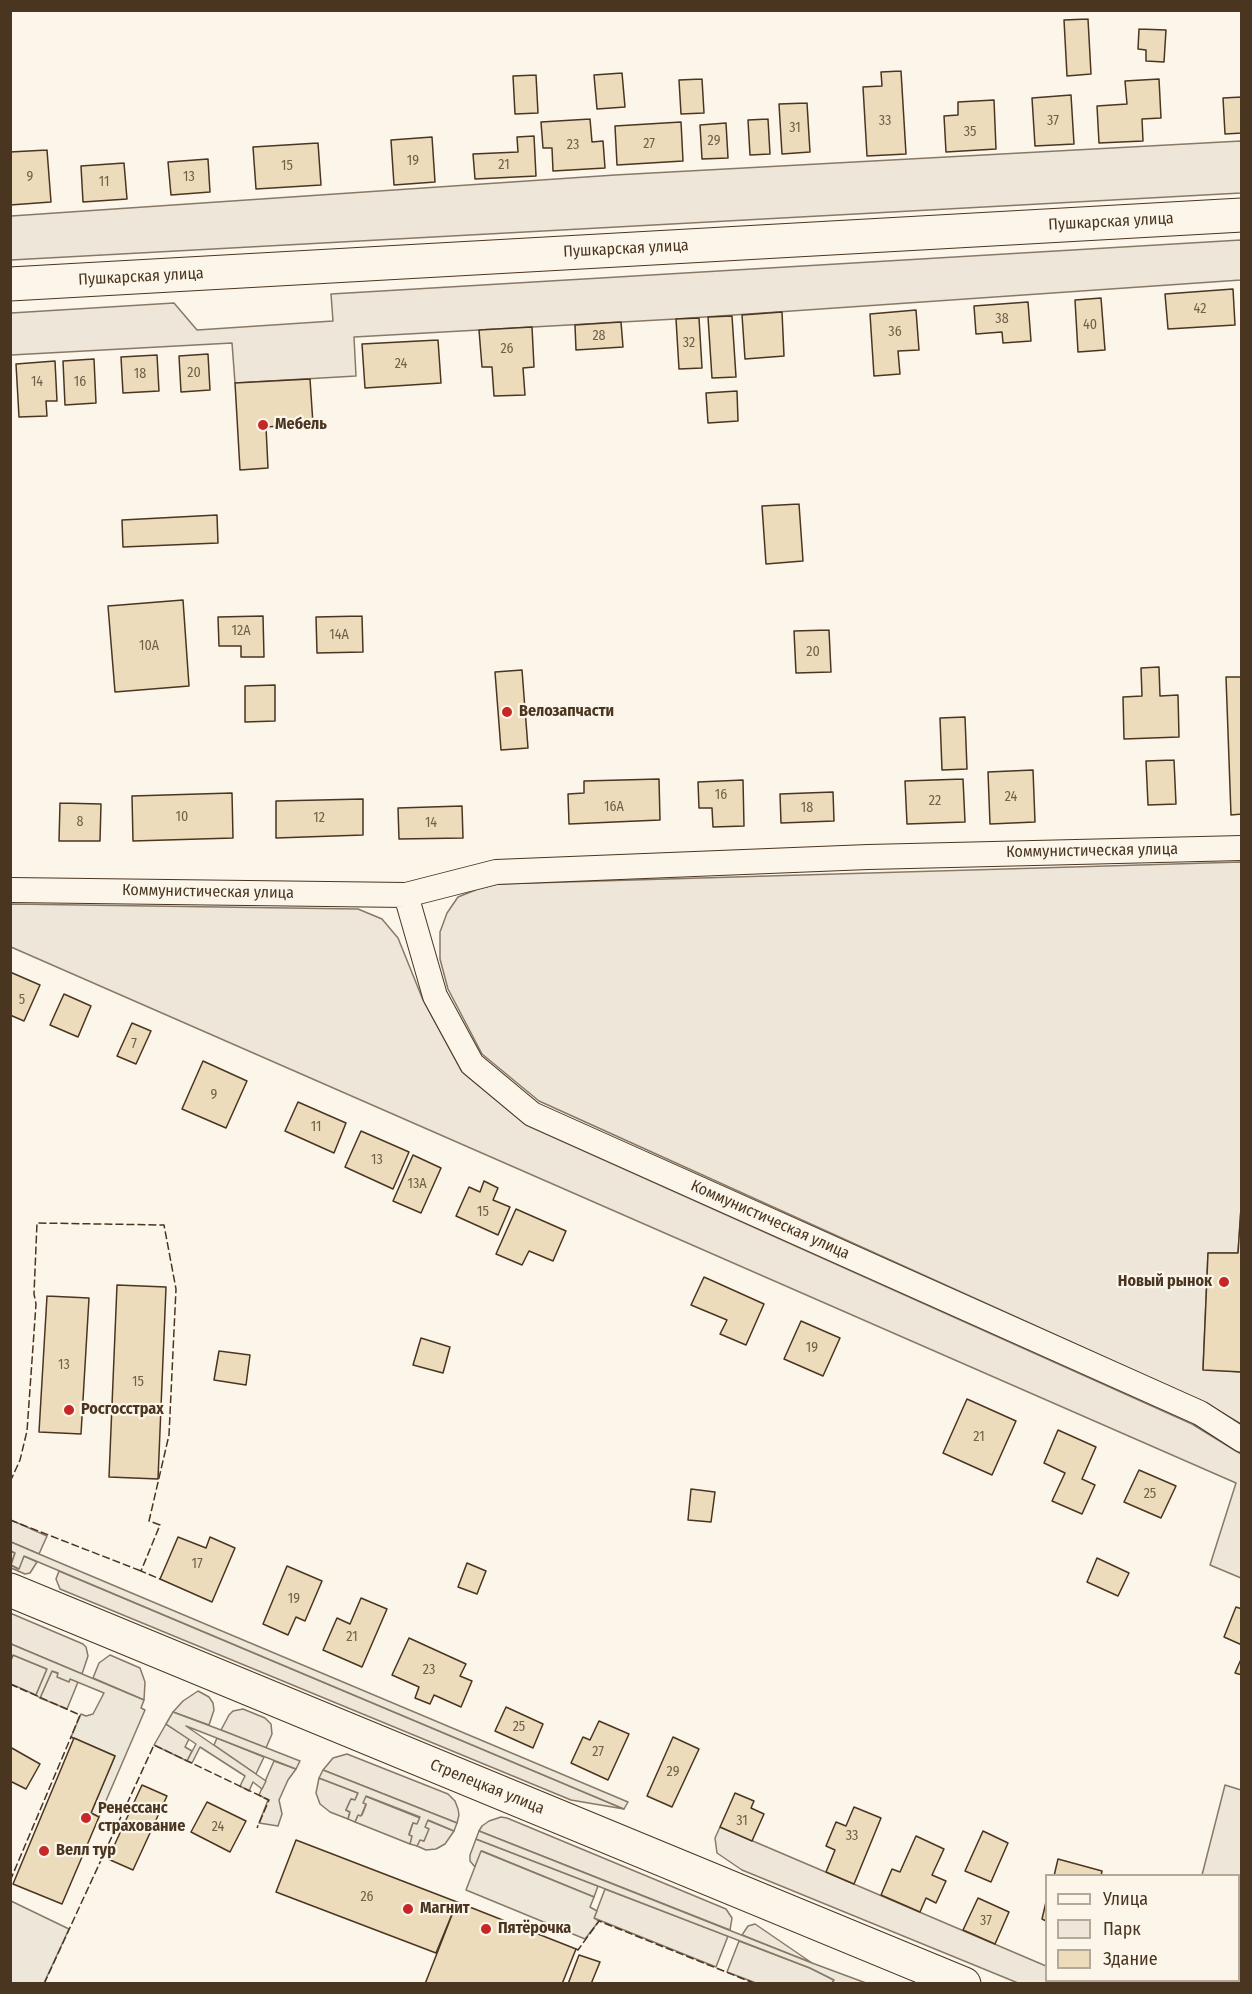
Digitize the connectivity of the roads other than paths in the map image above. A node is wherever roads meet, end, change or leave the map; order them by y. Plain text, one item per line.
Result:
1 (1242, 215) edge
2 (10, 284) edge
3 (1242, 848) edge
4 (10, 890) edge
5 (406, 895) junction
6 (1242, 1440) edge
7 (10, 1590) edge
8 (964, 1983) edge

1 - 2 main road, Пушкарская улица
3 - 5 street, Коммунистическая улица
4 - 5 street, Коммунистическая улица
5 - 6 street, Коммунистическая улица
7 - 8 main road, Стрелецкая улица

